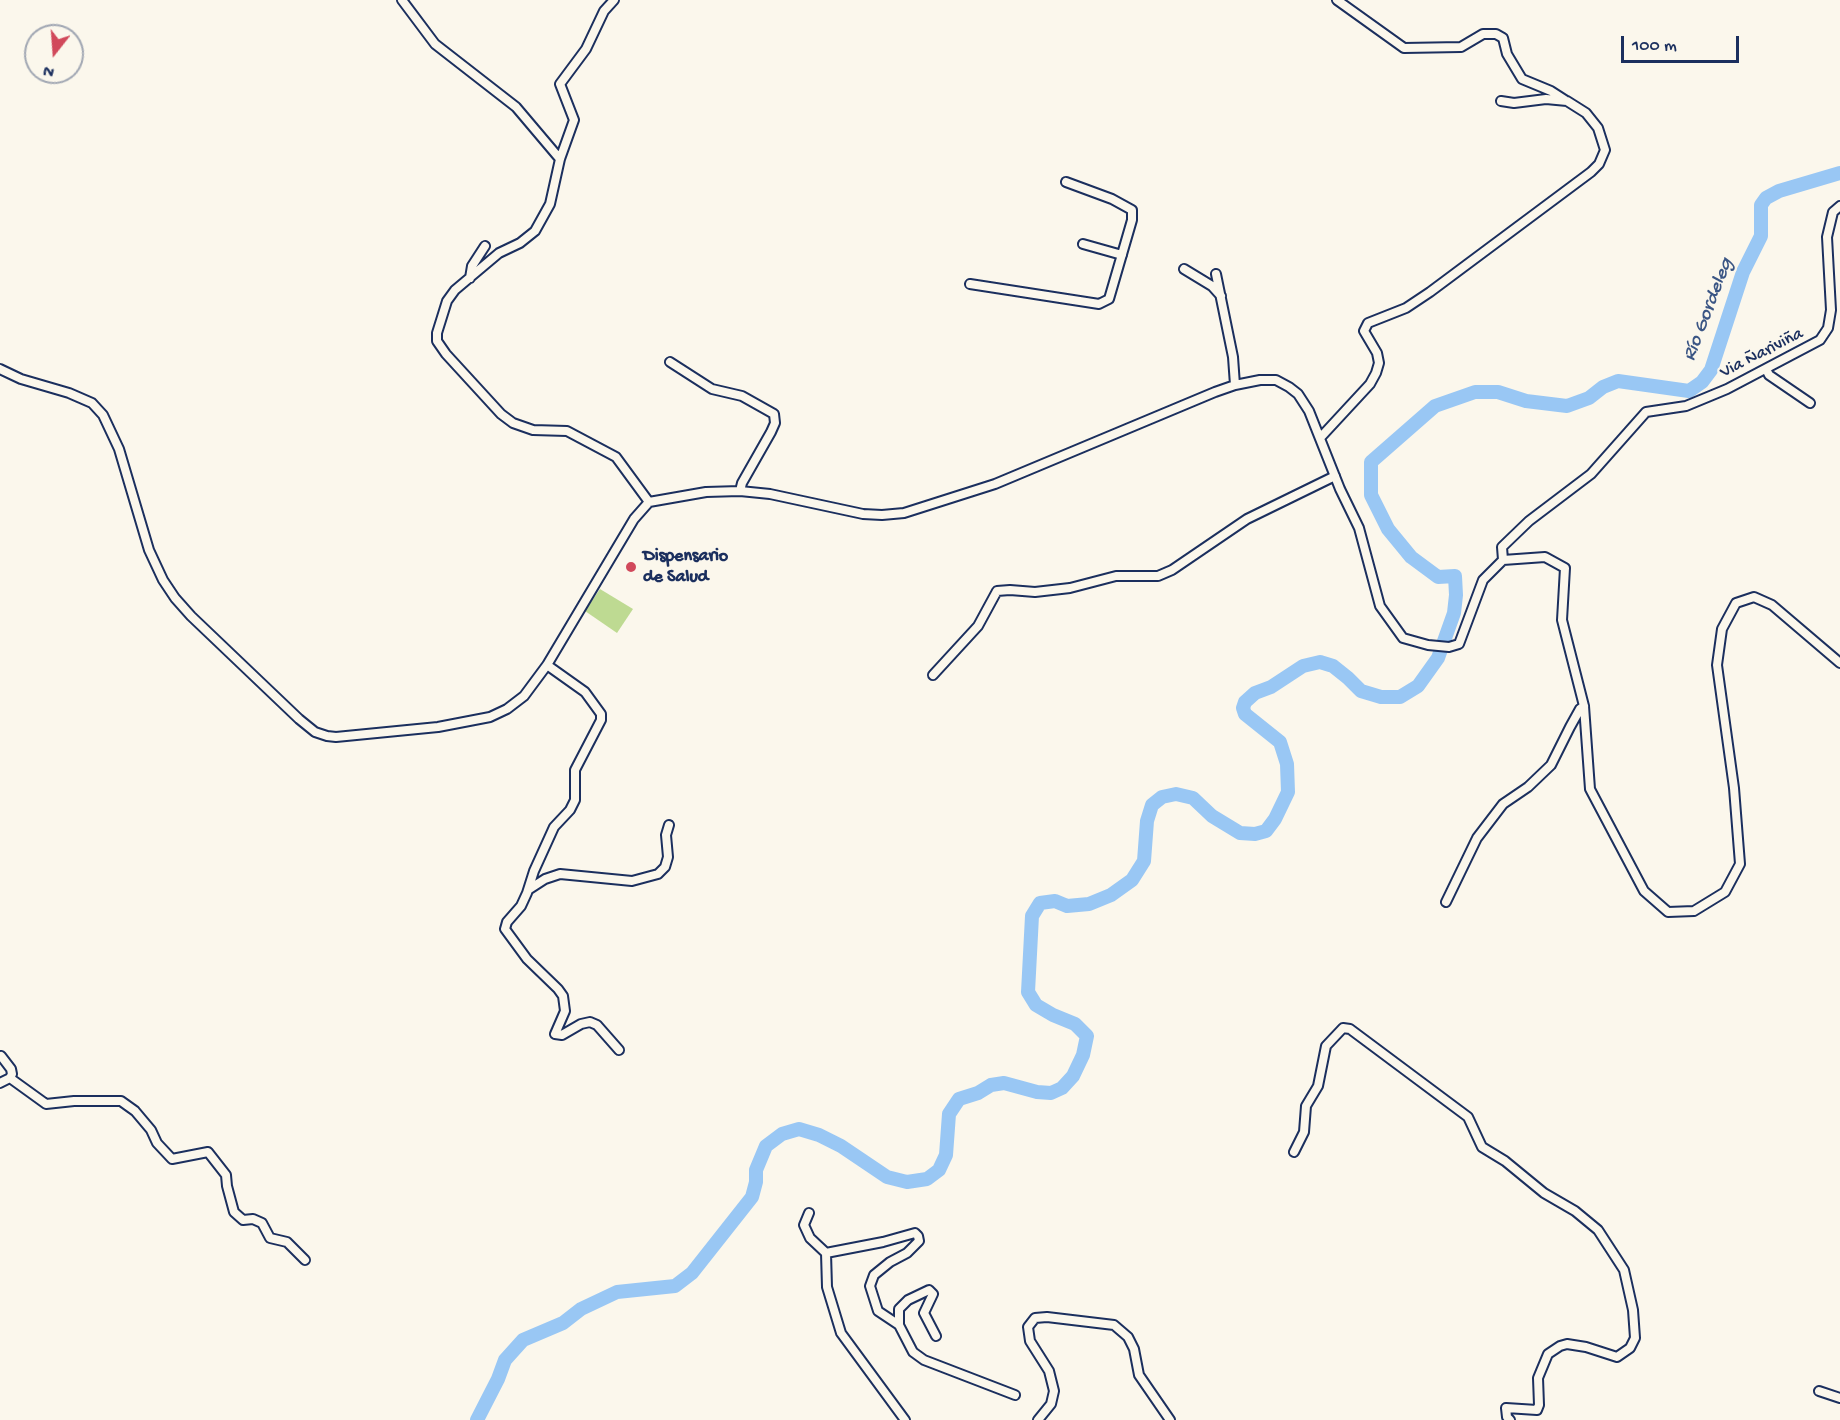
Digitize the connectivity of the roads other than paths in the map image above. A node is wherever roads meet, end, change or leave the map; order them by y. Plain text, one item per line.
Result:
1 (402, 0) edge
2 (614, 0) edge
3 (1337, 0) edge
4 (1501, 101) dead end
5 (1567, 101) junction
6 (560, 159) junction
7 (1066, 182) dead end
8 (1840, 206) edge
9 (1083, 244) dead end
10 (485, 246) dead end
11 (1122, 255) junction
12 (1184, 269) dead end
13 (1216, 274) dead end
14 (470, 278) junction
15 (970, 284) dead end
16 (1221, 297) junction
17 (670, 362) dead end
18 (0, 369) edge
19 (1766, 369) junction
20 (1235, 385) junction
21 (1810, 403) dead end
22 (1320, 438) junction
23 (1335, 476) junction
24 (740, 491) junction
25 (649, 502) junction
26 (1503, 560) junction
27 (1840, 663) edge
28 (547, 665) junction
29 (933, 675) dead end
30 (1584, 706) junction
31 (669, 825) dead end
32 (528, 890) junction
33 (1446, 902) dead end
34 (619, 1050) dead end
35 (1, 1056) edge
36 (10, 1078) junction
37 (0, 1083) edge
38 (1294, 1152) dead end
39 (808, 1213) dead end
40 (826, 1253) junction
41 (305, 1260) dead end
42 (900, 1325) junction
43 (936, 1336) dead end
44 (1819, 1391) dead end
45 (1015, 1395) dead end
46 (1840, 1398) edge
47 (905, 1420) edge
48 (1038, 1420) edge
49 (1170, 1420) edge
50 (1510, 1420) edge

1 - 6 street
2 - 6 street
3 - 5 street
4 - 5 street
5 - 22 street
6 - 14 street
7 - 11 street
8 - 19 street, Via Ñariviña
9 - 11 street
10 - 14 street
11 - 15 street
12 - 16 street
13 - 16 street
14 - 25 street
16 - 20 street
17 - 24 street
18 - 28 street
19 - 21 street
19 - 26 street, Via Ñariviña
20 - 22 street
20 - 24 street
22 - 23 street
23 - 26 street
23 - 29 street
24 - 25 street
25 - 28 street
26 - 30 street
27 - 30 street
28 - 32 street
30 - 33 street
31 - 32 street
32 - 34 street
35 - 36 street
36 - 37 street
36 - 41 street
38 - 50 street
39 - 40 street
40 - 42 street
40 - 47 street
42 - 43 street
42 - 45 street
44 - 46 street
48 - 49 street

